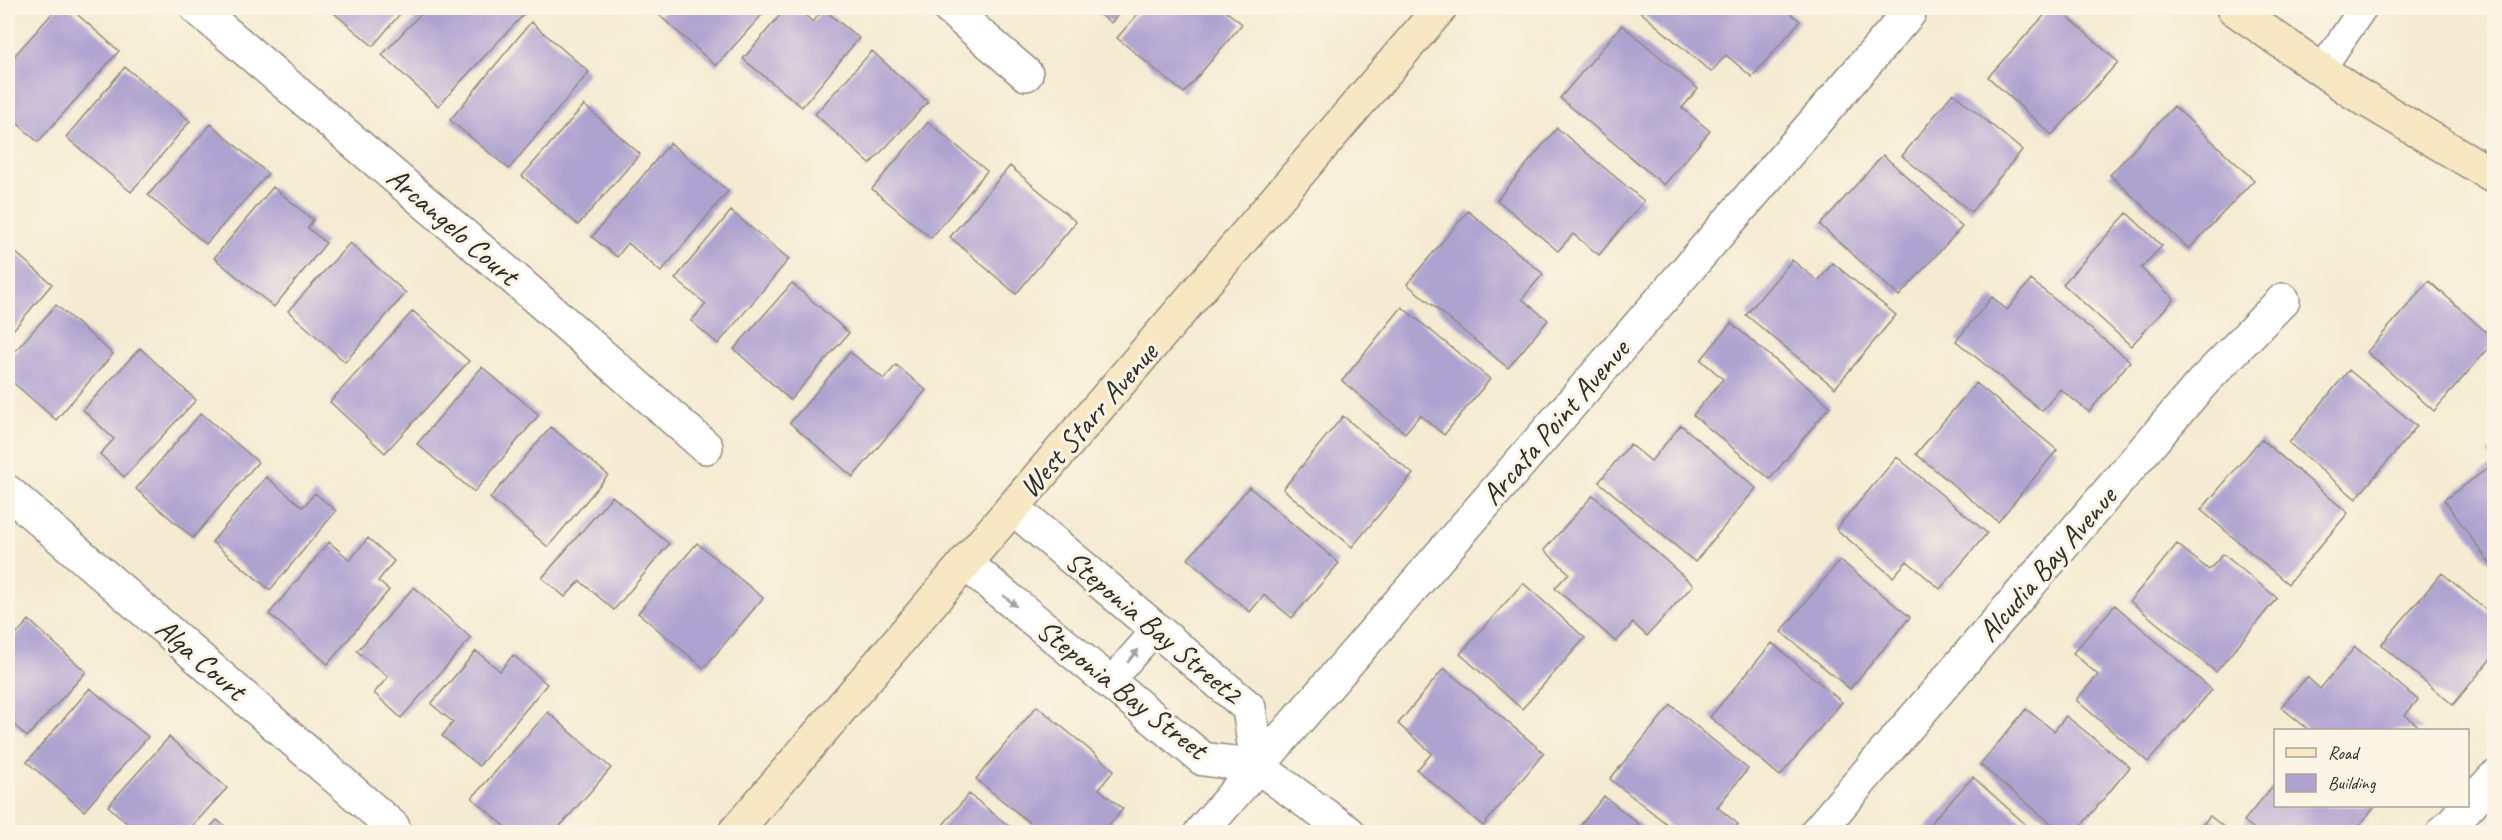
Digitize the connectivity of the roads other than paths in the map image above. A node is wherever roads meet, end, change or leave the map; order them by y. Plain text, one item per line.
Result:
1 (197, 8) edge
2 (949, 8) edge
3 (1440, 8) edge
4 (2233, 8) edge
5 (2363, 8) edge
6 (1909, 13) dead end
7 (2321, 70) junction
8 (1026, 74) dead end
9 (2494, 176) edge
10 (2283, 300) dead end
11 (706, 447) dead end
12 (8, 492) edge
13 (1013, 508) junction
14 (965, 563) junction
15 (1156, 629) junction
16 (1109, 683) junction
17 (1257, 766) junction
18 (2494, 778) edge
19 (2469, 805) edge
20 (2467, 807) edge
21 (393, 827) dead end
22 (735, 832) edge
23 (1201, 832) edge
24 (1348, 832) edge
25 (1817, 832) edge
26 (2444, 832) edge

1 - 11 street, Arcangelo Court
2 - 8 street
3 - 13 main road, West Starr Avenue
4 - 7 main road
5 - 7 lane
6 - 17 street, Arcata Point Avenue
7 - 9 main road
10 - 25 street, Alcudia Bay Avenue
12 - 21 street, Alga Court
13 - 14 main road, West Starr Avenue
13 - 15 street, Steponia Bay Street2
14 -> 16 street, Steponia Bay Street
14 - 22 main road, West Starr Avenue
16 -> 15 lane
15 - 17 street, Steponia Bay Street2
16 - 17 street, Steponia Bay Street
17 - 23 street, Arcata Point Avenue
17 - 24 street, Steponia Bay Street
18 - 19 street
20 - 26 street

